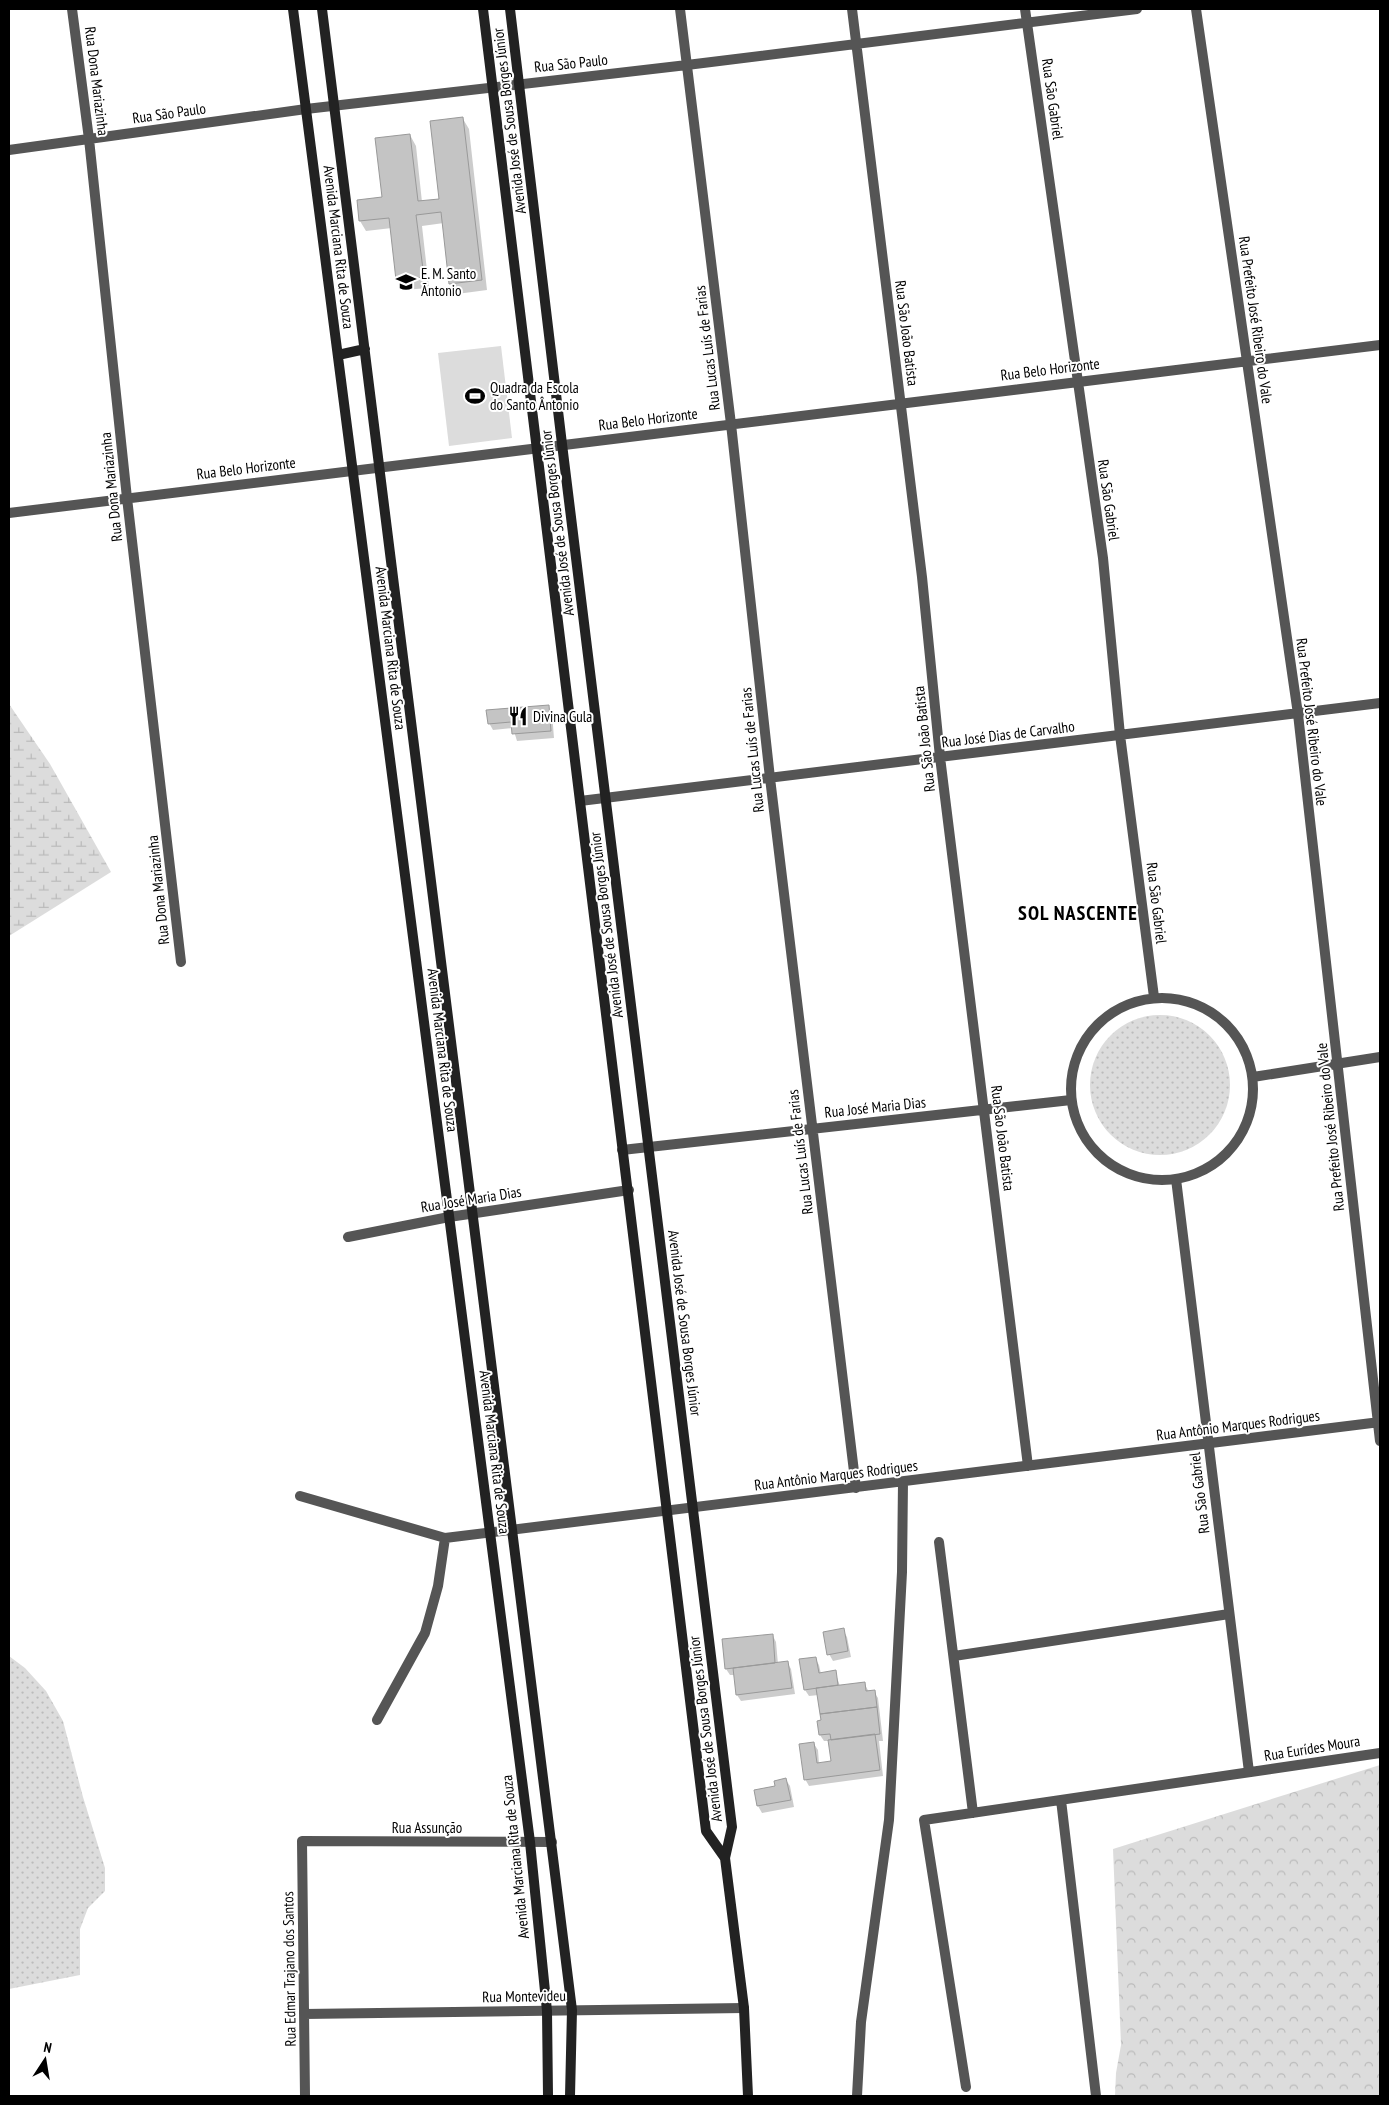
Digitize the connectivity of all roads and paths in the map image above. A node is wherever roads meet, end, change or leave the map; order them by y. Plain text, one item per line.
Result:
1 (72, 9) edge
2 (293, 9) edge
3 (322, 9) edge
4 (483, 9) edge
5 (510, 9) edge
6 (680, 9) edge
7 (852, 9) edge
8 (1025, 9) edge
9 (1137, 9) edge
10 (1196, 9) edge
11 (1027, 23) junction
12 (856, 44) junction
13 (687, 65) junction
14 (520, 84) junction
15 (492, 87) junction
16 (336, 106) junction
17 (306, 109) junction
18 (89, 139) junction
19 (9, 150) edge
20 (1380, 344) edge
21 (365, 349) junction
22 (338, 355) junction
23 (1246, 360) junction
24 (1077, 381) junction
25 (901, 403) junction
26 (731, 424) junction
27 (562, 444) junction
28 (536, 448) junction
29 (378, 467) junction
30 (352, 470) junction
31 (127, 498) junction
32 (9, 512) edge
33 (1380, 703) edge
34 (1298, 714) junction
35 (1120, 735) junction
36 (940, 757) junction
37 (770, 778) junction
38 (606, 798) junction
39 (580, 802) junction
40 (182, 962) dead end
41 (1154, 997) junction
42 (1380, 1057) edge
43 (1338, 1064) junction
44 (1253, 1077) junction
45 (1070, 1100) junction
46 (984, 1110) junction
47 (812, 1129) junction
48 (648, 1147) junction
49 (622, 1150) junction
50 (1176, 1179) junction
51 (629, 1190) junction
52 (472, 1214) junction
53 (449, 1217) junction
54 (348, 1237) dead end
55 (1379, 1423) edge
56 (1380, 1441) edge
57 (1208, 1444) junction
58 (1028, 1466) junction
59 (903, 1482) junction
60 (856, 1488) junction
61 (300, 1496) dead end
62 (693, 1508) junction
63 (667, 1511) junction
64 (513, 1530) junction
65 (490, 1533) junction
66 (445, 1538) junction
67 (939, 1542) dead end
68 (1229, 1614) junction
69 (954, 1656) junction
70 (377, 1720) dead end
71 (1380, 1753) edge
72 (1249, 1772) junction
73 (1061, 1800) junction
74 (973, 1813) junction
75 (302, 1842) joint
76 (530, 1842) junction
77 (552, 1842) junction
78 (724, 1858) junction
79 (744, 2008) junction
80 (572, 2010) junction
81 (547, 2011) junction
82 (304, 2014) junction
83 (966, 2087) dead end
84 (305, 2096) edge
85 (548, 2096) edge
86 (570, 2096) edge
87 (748, 2096) edge
88 (857, 2096) edge
89 (1096, 2096) edge

1 - 18 street, Rua Dona Mariazinha
2 - 17 street, Avenida Marciana Rita de Souza
3 - 16 street, Avenida Marciana Rita de Souza
4 - 15 street, Avenida José de Sousa Borges Júnior
5 - 14 street, Avenida José de Sousa Borges Júnior
6 - 13 street, Rua Lucas Luís de Farias
7 - 12 street, Rua São João Batista
8 - 11 street, Rua São Gabriel
9 - 11 street, Rua São Paulo
10 - 23 street, Rua Prefeito José Ribeiro do Vale
11 - 12 street, Rua São Paulo
11 - 24 street, Rua São Gabriel
12 - 13 street, Rua São Paulo
12 - 25 street, Rua São João Batista
13 - 14 street, Rua São Paulo
13 - 26 street, Rua Lucas Luís de Farias
14 - 15 street, Rua São Paulo
14 - 27 street, Avenida José de Sousa Borges Júnior
15 - 16 street, Rua São Paulo
15 - 28 street, Avenida José de Sousa Borges Júnior
16 - 17 street, Rua São Paulo
16 - 21 street, Avenida Marciana Rita de Souza
17 - 18 street, Rua São Paulo
17 - 22 street, Avenida Marciana Rita de Souza
18 - 19 street, Rua São Paulo
18 - 31 street, Rua Dona Mariazinha
20 - 23 street, Rua Belo Horizonte
21 - 22 street
21 - 29 street, Avenida Marciana Rita de Souza
22 - 30 street, Avenida Marciana Rita de Souza
23 - 24 street, Rua Belo Horizonte
23 - 34 street, Rua Prefeito José Ribeiro do Vale
24 - 25 street, Rua Belo Horizonte
24 - 35 street, Rua São Gabriel
25 - 26 street, Rua Belo Horizonte
25 - 36 street, Rua São João Batista
26 - 27 street, Rua Belo Horizonte
26 - 37 street, Rua Lucas Luís de Farias
27 - 28 street, Rua Belo Horizonte
27 - 38 street, Avenida José de Sousa Borges Júnior
28 - 29 street, Rua Belo Horizonte
28 - 39 street, Avenida José de Sousa Borges Júnior
29 - 30 street, Rua Belo Horizonte
29 - 52 street, Avenida Marciana Rita de Souza
30 - 31 street, Rua Belo Horizonte
30 - 53 street, Avenida Marciana Rita de Souza
31 - 32 street, Rua Belo Horizonte
31 - 40 street, Rua Dona Mariazinha
33 - 34 street, Rua José Dias de Carvalho
34 - 35 street, Rua José Dias de Carvalho
34 - 43 street, Rua Prefeito José Ribeiro do Vale
35 - 36 street, Rua José Dias de Carvalho
35 - 41 street, Rua São Gabriel
36 - 37 street, Rua José Dias de Carvalho
36 - 46 street, Rua São João Batista
37 - 38 street, Rua José Dias de Carvalho
37 - 47 street, Rua Lucas Luís de Farias
38 - 39 street, Rua José Dias de Carvalho
38 - 48 street, Avenida José de Sousa Borges Júnior
39 - 49 street, Avenida José de Sousa Borges Júnior
41 - 44 street
41 - 45 street
42 - 43 street
43 - 44 street
43 - 55 street, Rua Prefeito José Ribeiro do Vale
44 - 50 street
45 - 46 street, Rua José Maria Dias
45 - 50 street
46 - 47 street, Rua José Maria Dias
46 - 58 street, Rua São João Batista
47 - 48 street, Rua José Maria Dias
47 - 60 street, Rua Lucas Luís de Farias
48 - 49 street, Rua José Maria Dias
48 - 62 street, Avenida José de Sousa Borges Júnior
49 - 51 street, Avenida José de Sousa Borges Júnior
50 - 57 street, Rua São Gabriel
51 - 52 street, Rua José Maria Dias
51 - 63 street, Avenida José de Sousa Borges Júnior
52 - 53 street, Rua José Maria Dias
52 - 64 street, Avenida Marciana Rita de Souza
53 - 54 street, Rua José Maria Dias
53 - 65 street, Avenida Marciana Rita de Souza
55 - 56 street, Rua Prefeito José Ribeiro do Vale
55 - 57 street, Rua Antônio Marques Rodrigues
57 - 58 street, Rua Antônio Marques Rodrigues
57 - 68 street, Rua São Gabriel
58 - 59 street, Rua Antônio Marques Rodrigues
59 - 60 street, Rua Antônio Marques Rodrigues
59 - 88 street
60 - 62 street, Rua Antônio Marques Rodrigues
61 - 66 street, Rua Antônio Marques Rodrigues
62 - 63 street, Rua Antônio Marques Rodrigues
62 - 78 street, Avenida José de Sousa Borges Júnior
63 - 64 street, Rua Antônio Marques Rodrigues
63 - 78 street, Avenida José de Sousa Borges Júnior
64 - 65 street, Rua Antônio Marques Rodrigues
64 - 77 street, Avenida Marciana Rita de Souza
65 - 66 street, Rua Antônio Marques Rodrigues
65 - 76 street, Avenida Marciana Rita de Souza
66 - 70 street
67 - 69 street
68 - 69 street
68 - 72 street, Rua São Gabriel
69 - 74 street
71 - 72 street, Rua Eurídes Moura
72 - 73 street, Rua Eurídes Moura
73 - 74 street, Rua Eurídes Moura
73 - 89 street
74 - 83 street, Rua Eurídes Moura
75 - 76 street, Rua Assunção
75 - 82 street, Rua Edmar Trajano dos Santos
76 - 77 street, Rua Assunção
76 - 81 street, Avenida Marciana Rita de Souza
77 - 80 street, Avenida Marciana Rita de Souza
78 - 79 street
79 - 80 street, Rua Montevideu
79 - 87 street
80 - 81 street, Rua Montevideu
80 - 86 street, Avenida Marciana Rita de Souza
81 - 82 street, Rua Montevideu
81 - 85 street, Avenida Marciana Rita de Souza
82 - 84 street, Rua Edmar Trajano dos Santos

